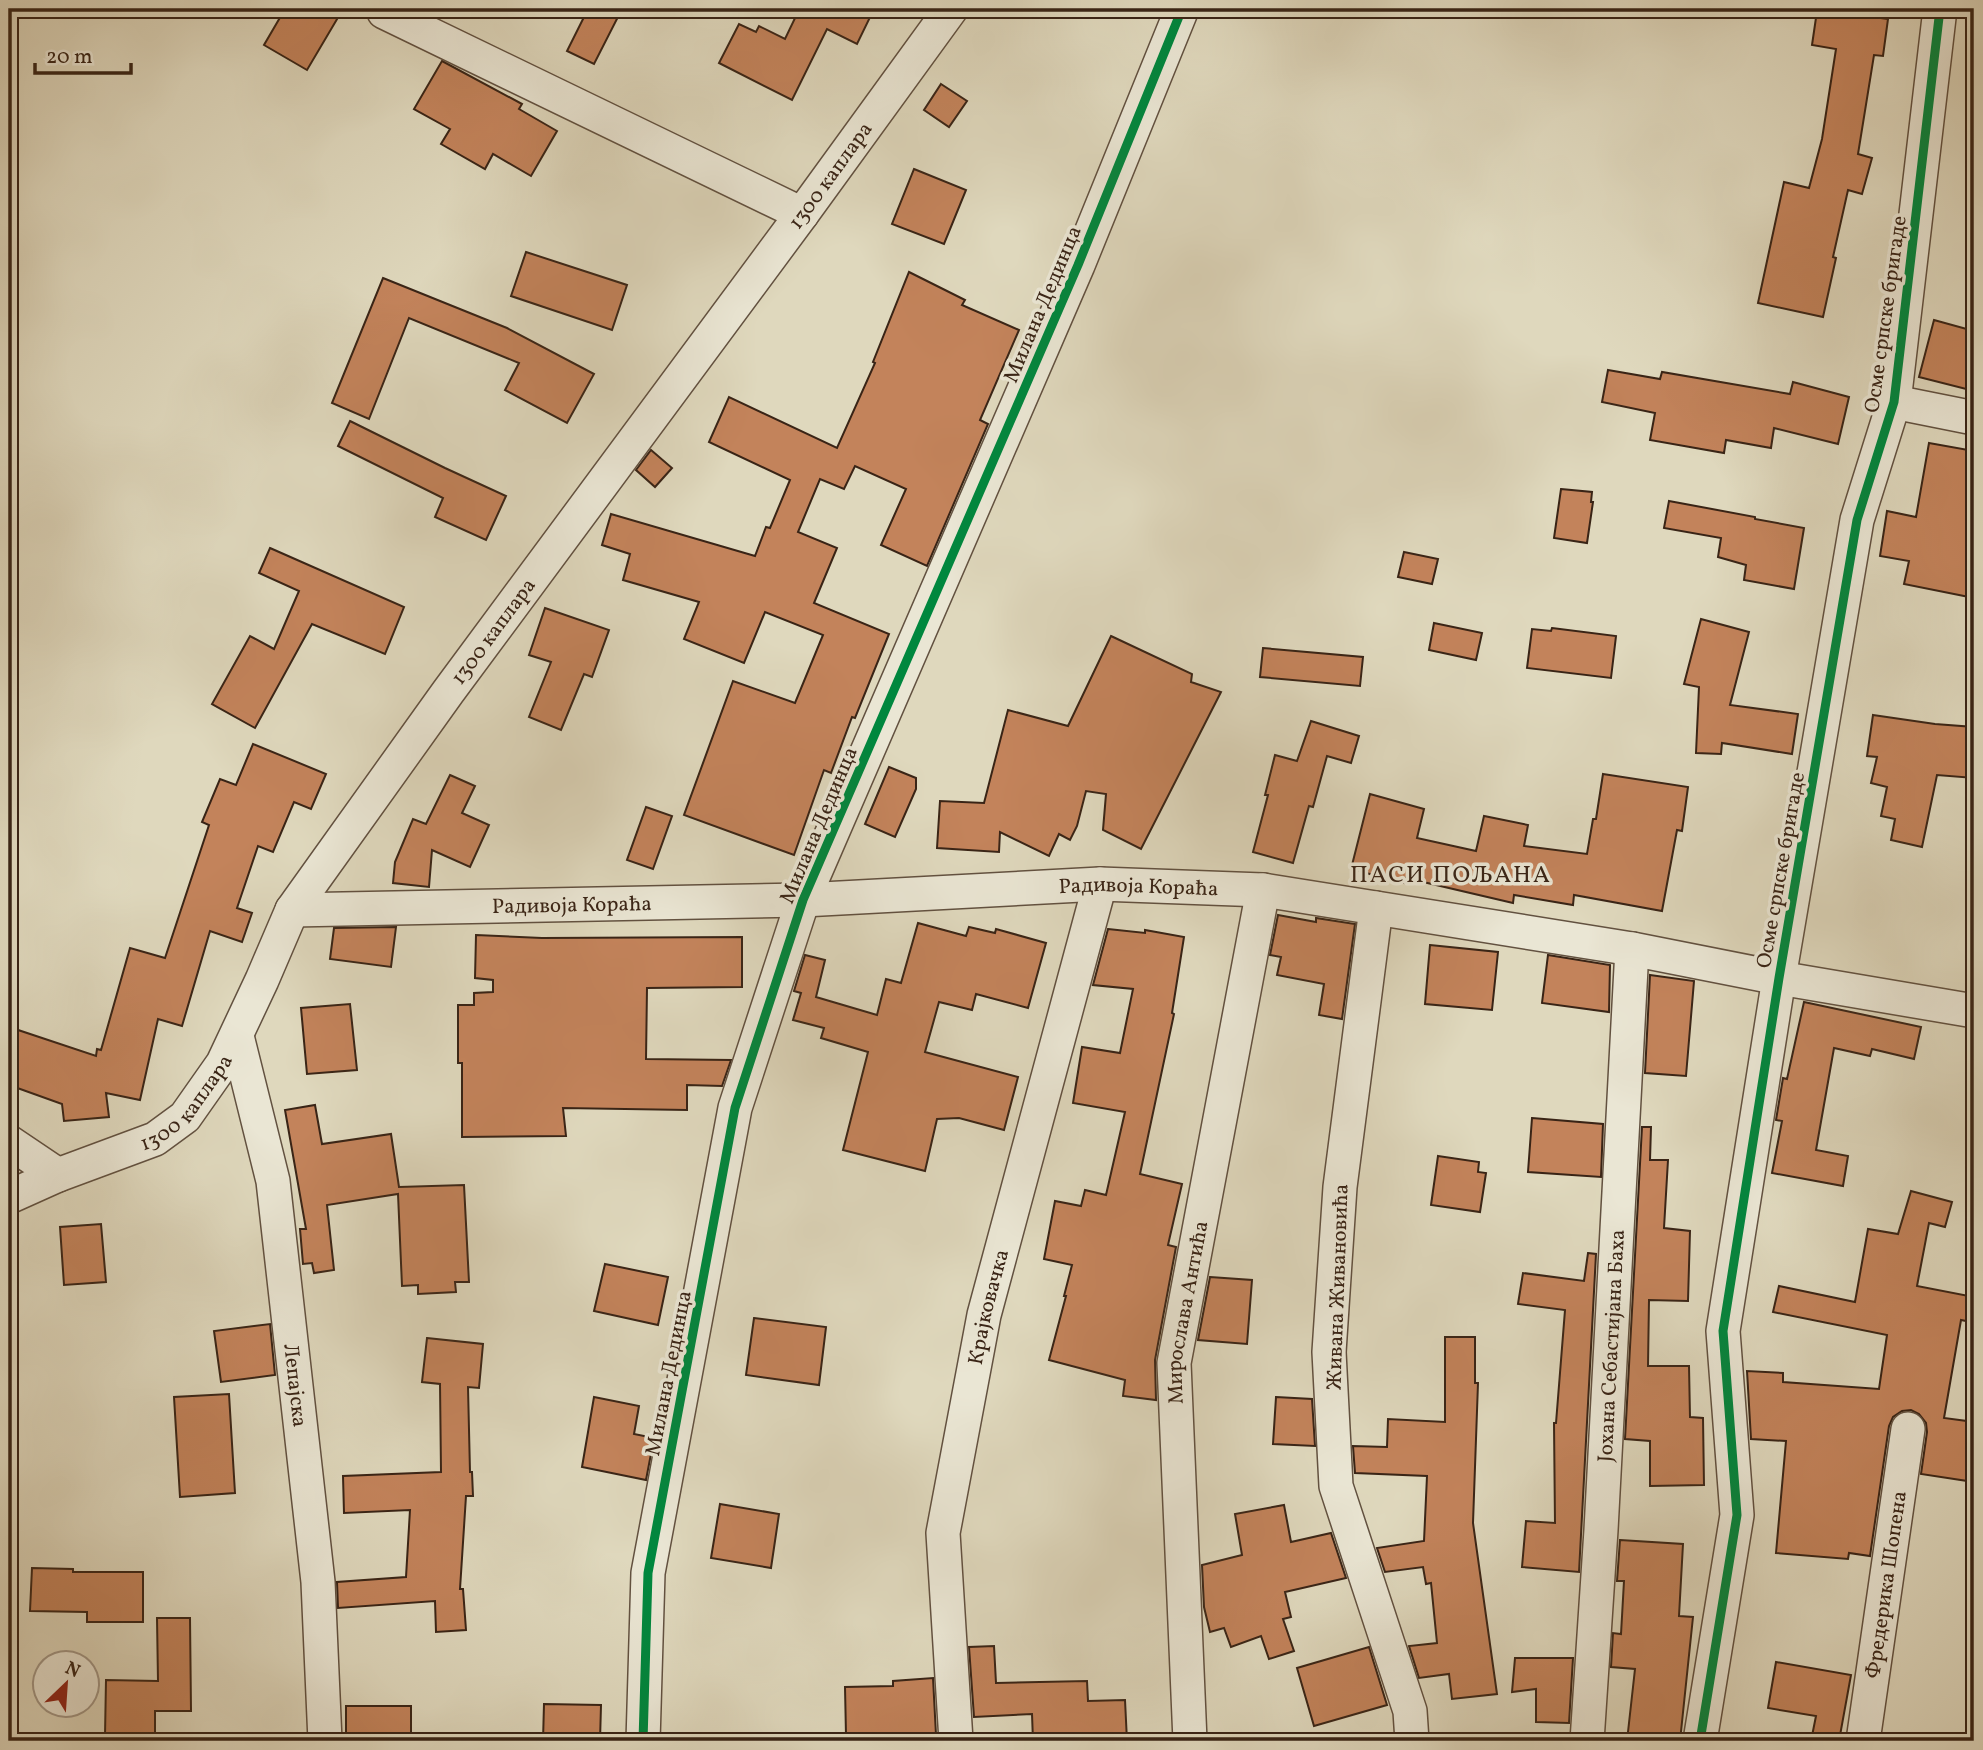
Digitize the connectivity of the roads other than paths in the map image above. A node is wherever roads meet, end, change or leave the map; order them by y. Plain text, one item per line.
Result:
1 (951, 9) edge
2 (1182, 9) edge
3 (1940, 9) edge
4 (384, 12) dead end
5 (802, 214) junction
6 (1894, 402) junction
7 (1974, 418) edge
8 (1100, 884) junction
9 (1263, 890) junction
10 (803, 900) junction
11 (1376, 908) junction
12 (292, 910) junction
13 (1632, 949) junction
14 (1779, 978) junction
15 (1974, 1011) edge
16 (237, 1036) junction
17 (9, 1142) edge
18 (58, 1175) junction
19 (9, 1197) edge
20 (1908, 1429) dead end
21 (325, 1741) edge
22 (643, 1741) edge
23 (956, 1741) edge
24 (1190, 1741) edge
25 (1412, 1741) edge
26 (1587, 1741) edge
27 (1700, 1741) edge
28 (1863, 1741) edge

1 - 5 street, 1300 каплара
2 - 10 street, Милана Дединца
3 - 6 street, Осме српске бригаде
4 - 5 street
5 - 12 street, 1300 каплара
6 - 7 street
6 - 14 street, Осме српске бригаде
8 - 9 street, Радивоја Кораћа
8 - 10 street, Радивоја Кораћа
8 - 23 street, Крајковачка
9 - 11 street, Радивоја Кораћа
9 - 24 street, Мирослава Антића
10 - 12 street, Радивоја Кораћа
10 - 22 street, Милана Дединца
11 - 13 street, Радивоја Кораћа
11 - 25 street, Живана Живановића
12 - 16 street, 1300 каплара
13 - 14 street, Радивоја Кораћа
13 - 26 street, Јохана Себастијана Баха
14 - 15 street, Радивоја Кораћа
14 - 27 street, Осме српске бригаде
16 - 18 street, 1300 каплара
16 - 21 street, Лепајска
17 - 18 street
18 - 19 street, 1300 каплара
20 - 28 street, Фредерика Шопена

